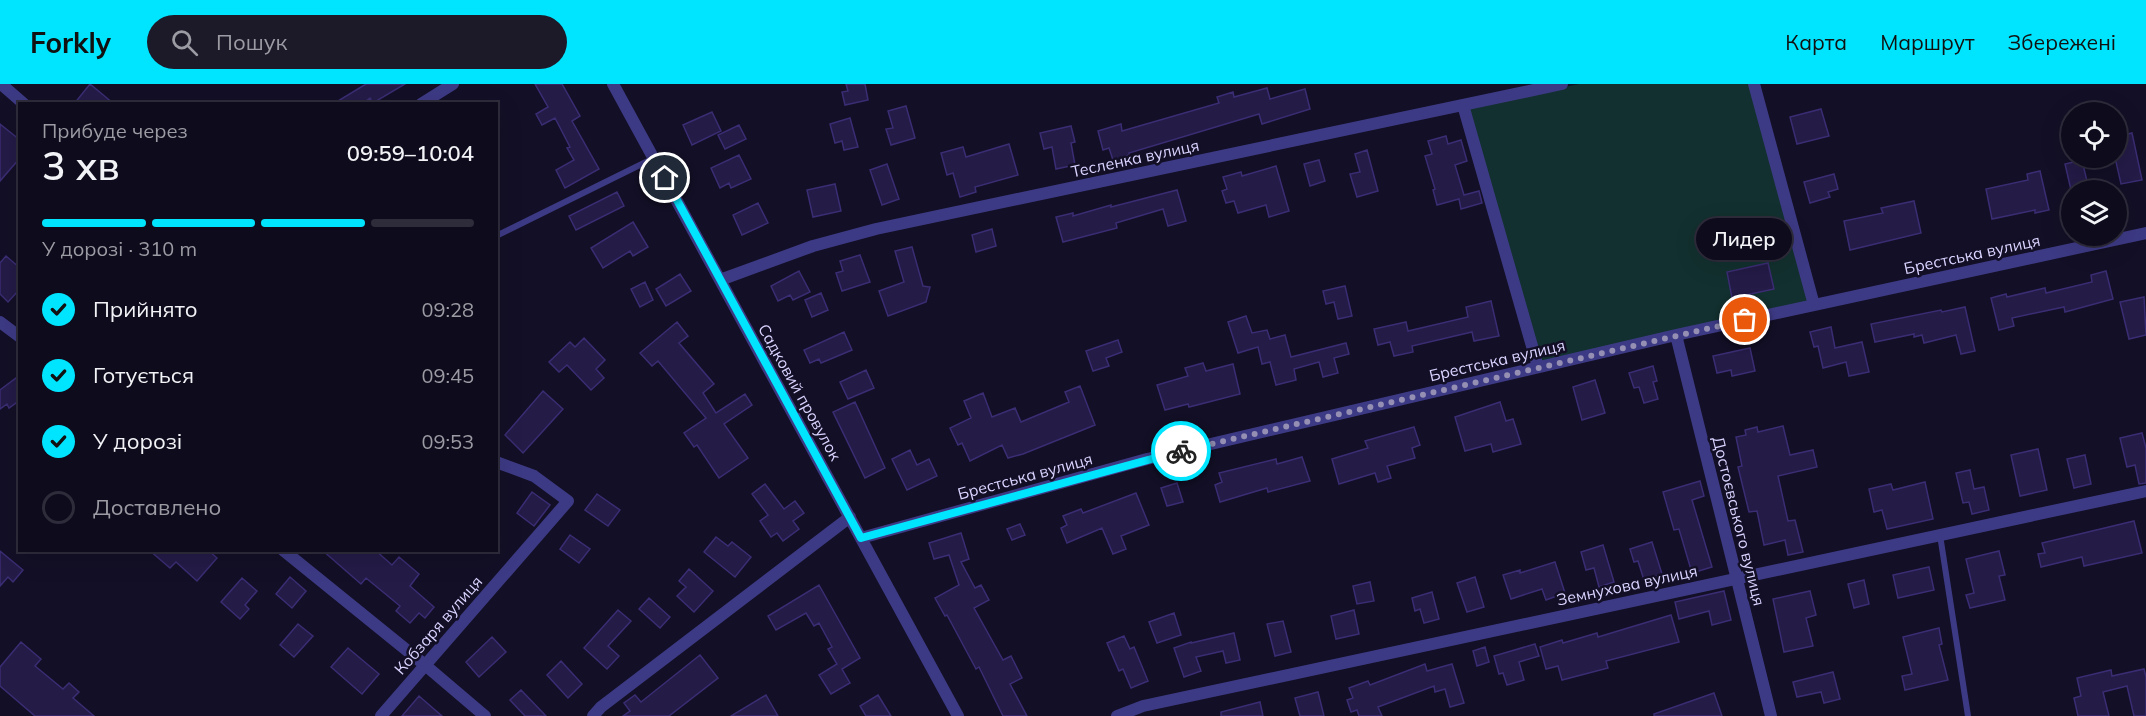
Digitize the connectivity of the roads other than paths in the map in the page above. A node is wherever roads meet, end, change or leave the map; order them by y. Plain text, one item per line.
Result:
1 (1, 84) edge
2 (453, 84) edge
3 (613, 84) edge
4 (1562, 84) edge
5 (1754, 84) edge
6 (22, 102) edge
7 (424, 102) edge
8 (1462, 105) junction
9 (654, 158) junction
10 (2146, 233) edge
11 (498, 235) edge
12 (720, 280) junction
13 (1814, 305) junction
14 (0, 322) edge
15 (1676, 335) junction
16 (18, 336) edge
17 (1538, 368) junction
18 (498, 463) edge
19 (2146, 491) edge
20 (850, 517) junction
21 (1940, 535) junction
22 (861, 538) junction
23 (286, 552) edge
24 (1737, 579) junction
25 (425, 665) junction
26 (381, 716) edge
27 (485, 716) edge
28 (593, 716) edge
29 (958, 716) edge
30 (1117, 716) edge
31 (1771, 716) edge
32 (1968, 716) edge

1 - 6 street
2 - 7 street
3 - 9 street, Садковий провулок
4 - 8 street, Тесленка вулиця
5 - 13 street
8 - 12 street, Тесленка вулиця
8 - 17 street
9 - 11 lane
9 - 12 street, Садковий провулок
10 - 13 street, Брестська вулиця
12 - 20 street, Садковий провулок
13 - 15 street, Брестська вулиця
14 - 16 street
15 - 17 street, Брестська вулиця
15 - 24 street, Достоєвського вулиця
17 - 22 street, Брестська вулиця
18 - 25 street, Кобзаря вулиця
19 - 21 street, Земнухова вулиця
20 - 22 street, Садковий провулок
20 - 28 street
21 - 24 street, Земнухова вулиця
21 - 32 lane
22 - 29 street, Садковий провулок
23 - 25 street
24 - 30 street, Земнухова вулиця
24 - 31 street, Достоєвського вулиця
25 - 26 street, Кобзаря вулиця
25 - 27 street

